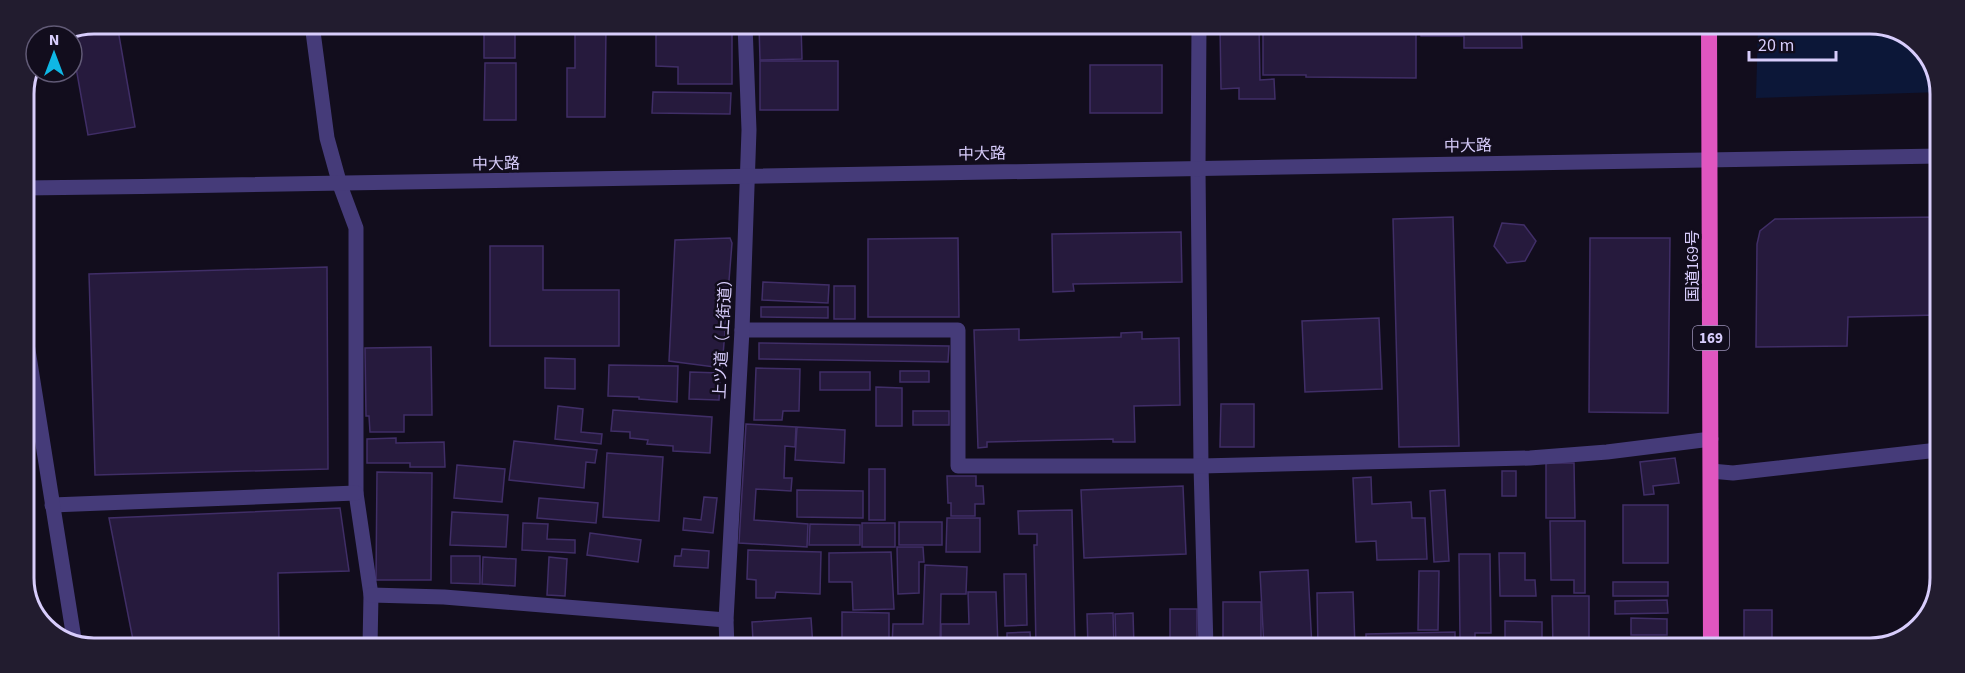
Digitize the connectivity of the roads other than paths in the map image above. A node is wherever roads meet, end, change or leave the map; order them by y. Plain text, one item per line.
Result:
1 (313, 34) edge
2 (745, 34) edge
3 (1199, 34) edge
4 (1709, 34) edge
5 (1930, 156) edge
6 (1711, 159) junction
7 (1198, 168) junction
8 (748, 176) junction
9 (340, 185) junction
10 (34, 189) edge
11 (742, 330) junction
12 (35, 393) edge
13 (1711, 439) junction
14 (1930, 451) edge
15 (1201, 466) junction
16 (1711, 471) junction
17 (356, 494) junction
18 (52, 505) junction
19 (371, 595) junction
20 (726, 620) junction
21 (73, 634) edge
22 (370, 638) edge
23 (727, 638) edge
24 (1206, 638) edge
25 (1711, 638) edge

1 - 9 street
2 - 8 street, 上ツ道（上街道）
3 - 7 street
4 - 6 highway, 国道169号 / 169
5 - 6 street, 中大路
6 - 7 street, 中大路
6 - 13 highway, 国道169号 / 169
7 - 8 street, 中大路
7 - 15 street
8 - 9 street, 中大路
8 - 11 street, 上ツ道（上街道）
9 - 10 street, 中大路
9 - 17 street
11 - 15 street
11 - 20 street, 上ツ道（上街道）
12 - 18 street
13 - 15 street
13 - 16 highway, 国道169号 / 169
14 - 16 street
15 - 24 street
16 - 25 highway, 国道169号 / 169
17 - 18 street
17 - 19 street
18 - 21 street
19 - 20 street
19 - 22 street
20 - 23 street, 上ツ道（上街道）

